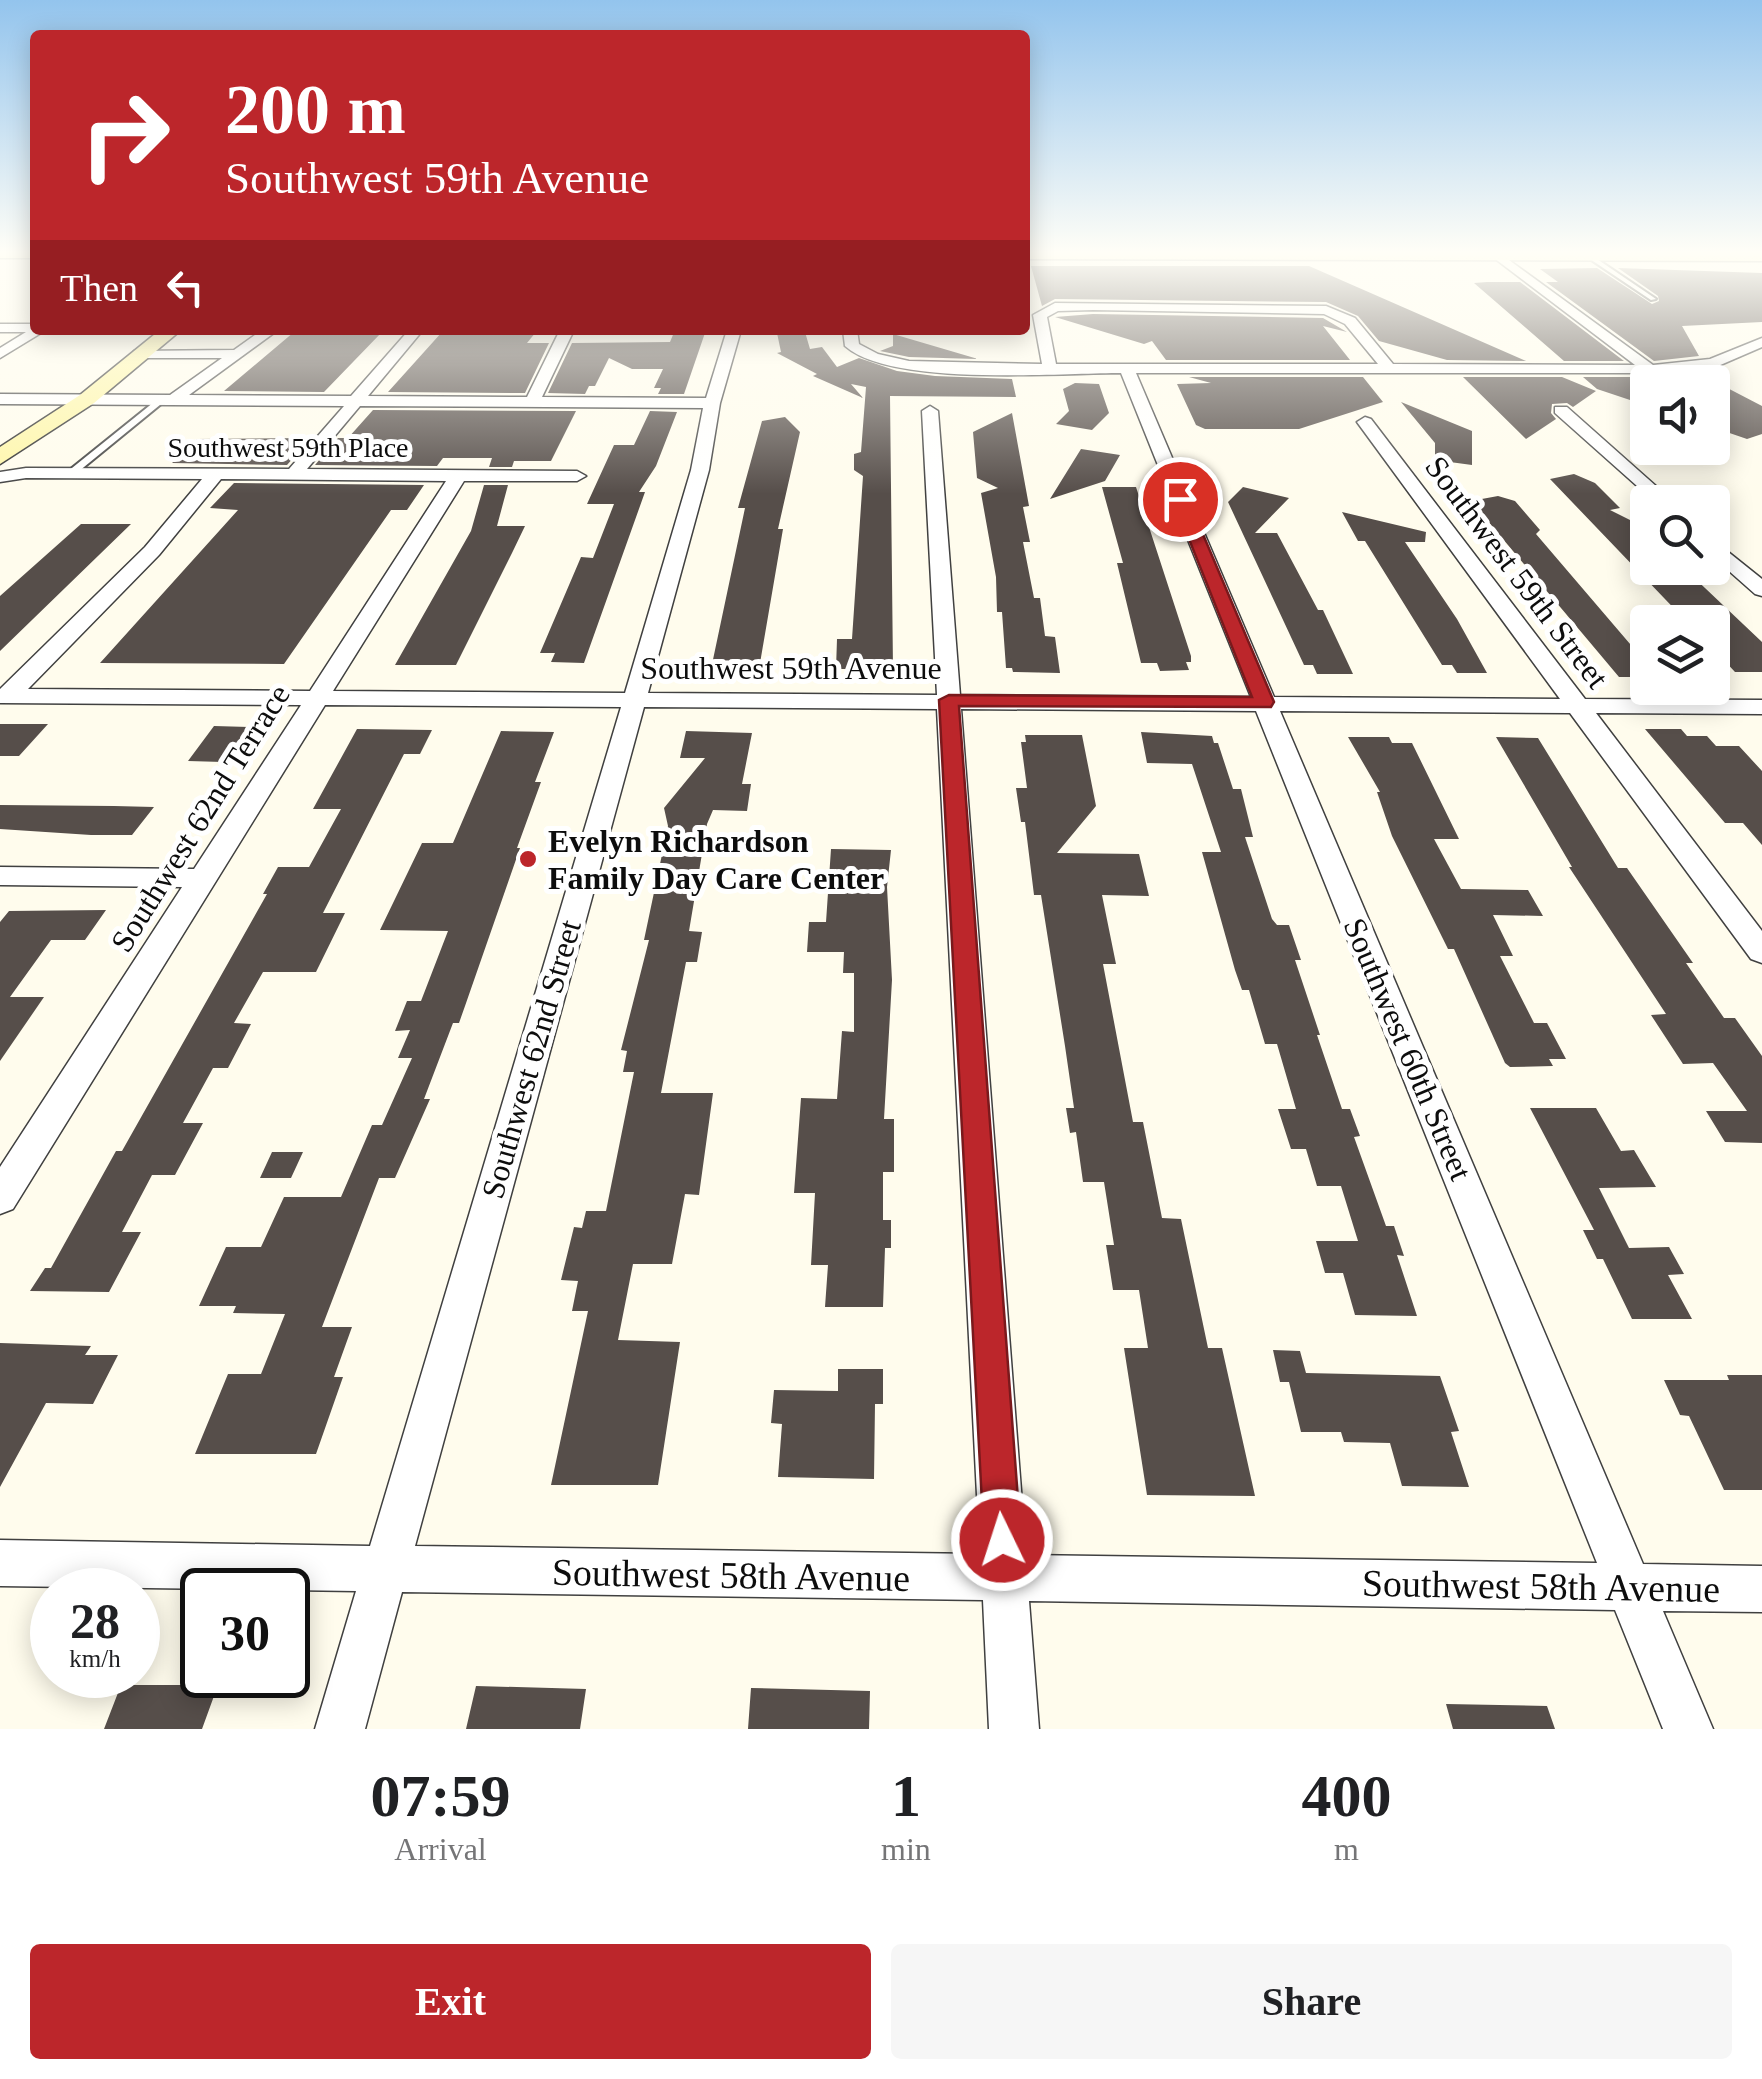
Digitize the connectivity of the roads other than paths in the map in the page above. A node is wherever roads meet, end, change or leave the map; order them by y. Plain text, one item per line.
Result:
1 (1043, 333) edge
2 (1359, 333) edge
3 (1601, 333) edge
4 (30, 334) edge
5 (165, 335) edge
6 (264, 335) edge
7 (412, 335) edge
8 (565, 335) edge
9 (733, 335) edge
10 (850, 335) edge
11 (1762, 342) edge
12 (0, 354) edge
13 (140, 354) junction
14 (237, 354) junction
15 (1645, 365) edge
16 (1692, 365) edge
17 (1050, 368) junction
18 (1127, 369) junction
19 (1388, 369) junction
20 (1630, 369) edge
21 (87, 399) junction
22 (0, 400) edge
23 (168, 400) junction
24 (358, 400) junction
25 (532, 402) junction
26 (712, 404) junction
27 (1561, 410) dead end
28 (930, 411) dead end
29 (1365, 422) dead end
30 (0, 457) edge
31 (70, 474) junction
32 (215, 474) junction
33 (0, 475) edge
34 (294, 475) junction
35 (458, 476) junction
36 (576, 476) dead end
37 (1645, 485) edge
38 (1730, 562) edge
39 (1762, 590) edge
40 (4, 696) edge
41 (316, 700) junction
42 (949, 700) junction
43 (634, 701) junction
44 (1264, 702) junction
45 (1574, 705) junction
46 (1762, 707) edge
47 (0, 876) edge
48 (205, 878) junction
49 (1762, 952) edge
50 (4, 1184) edge
51 (0, 1562) edge
52 (386, 1570) junction
53 (1004, 1580) junction
54 (1630, 1587) junction
55 (1762, 1590) edge
56 (340, 1729) edge
57 (1014, 1729) edge
58 (1688, 1729) edge

1 - 17 street
2 - 19 street
3 - 15 street
4 - 12 street
5 - 13 street
6 - 14 street
7 - 24 street
8 - 25 street
9 - 26 street, Southwest 62nd Street
10 - 17 street
11 - 16 street
13 - 14 street
13 - 21 street
14 - 23 street
17 - 18 street
18 - 19 street
18 - 44 street, Southwest 60th Street
19 - 20 street
21 - 22 street
21 - 23 street
21 - 30 street
21 - 33 street
23 - 24 street
23 - 31 lane
24 - 25 street
24 - 34 street
25 - 26 street
26 - 43 street, Southwest 62nd Street
27 - 37 street
28 - 42 street
29 - 45 street, Southwest 59th Street
31 - 32 street, Southwest 59th Place
31 - 33 street, Southwest 59th Place
32 - 34 street, Southwest 59th Place
32 - 40 street
34 - 35 street, Southwest 59th Place
35 - 36 street, Southwest 59th Place
35 - 41 street, Southwest 62nd Terrace
38 - 39 street
40 - 41 street, Southwest 59th Avenue
41 - 43 street, Southwest 59th Avenue
41 - 48 street, Southwest 62nd Terrace
42 - 43 street, Southwest 59th Avenue
42 - 44 street, Southwest 59th Avenue
42 - 53 street
43 - 52 street, Southwest 62nd Street
44 - 45 street, Southwest 59th Avenue
44 - 54 street, Southwest 60th Street
45 - 46 street, Southwest 59th Avenue
45 - 49 street, Southwest 59th Street
47 - 48 street
48 - 50 street, Southwest 62nd Terrace
51 - 52 street, Southwest 58th Avenue
52 - 53 street, Southwest 58th Avenue
52 - 56 street, Southwest 62nd Street
53 - 54 street, Southwest 58th Avenue
53 - 57 street
54 - 55 street, Southwest 58th Avenue
54 - 58 street, Southwest 60th Street

